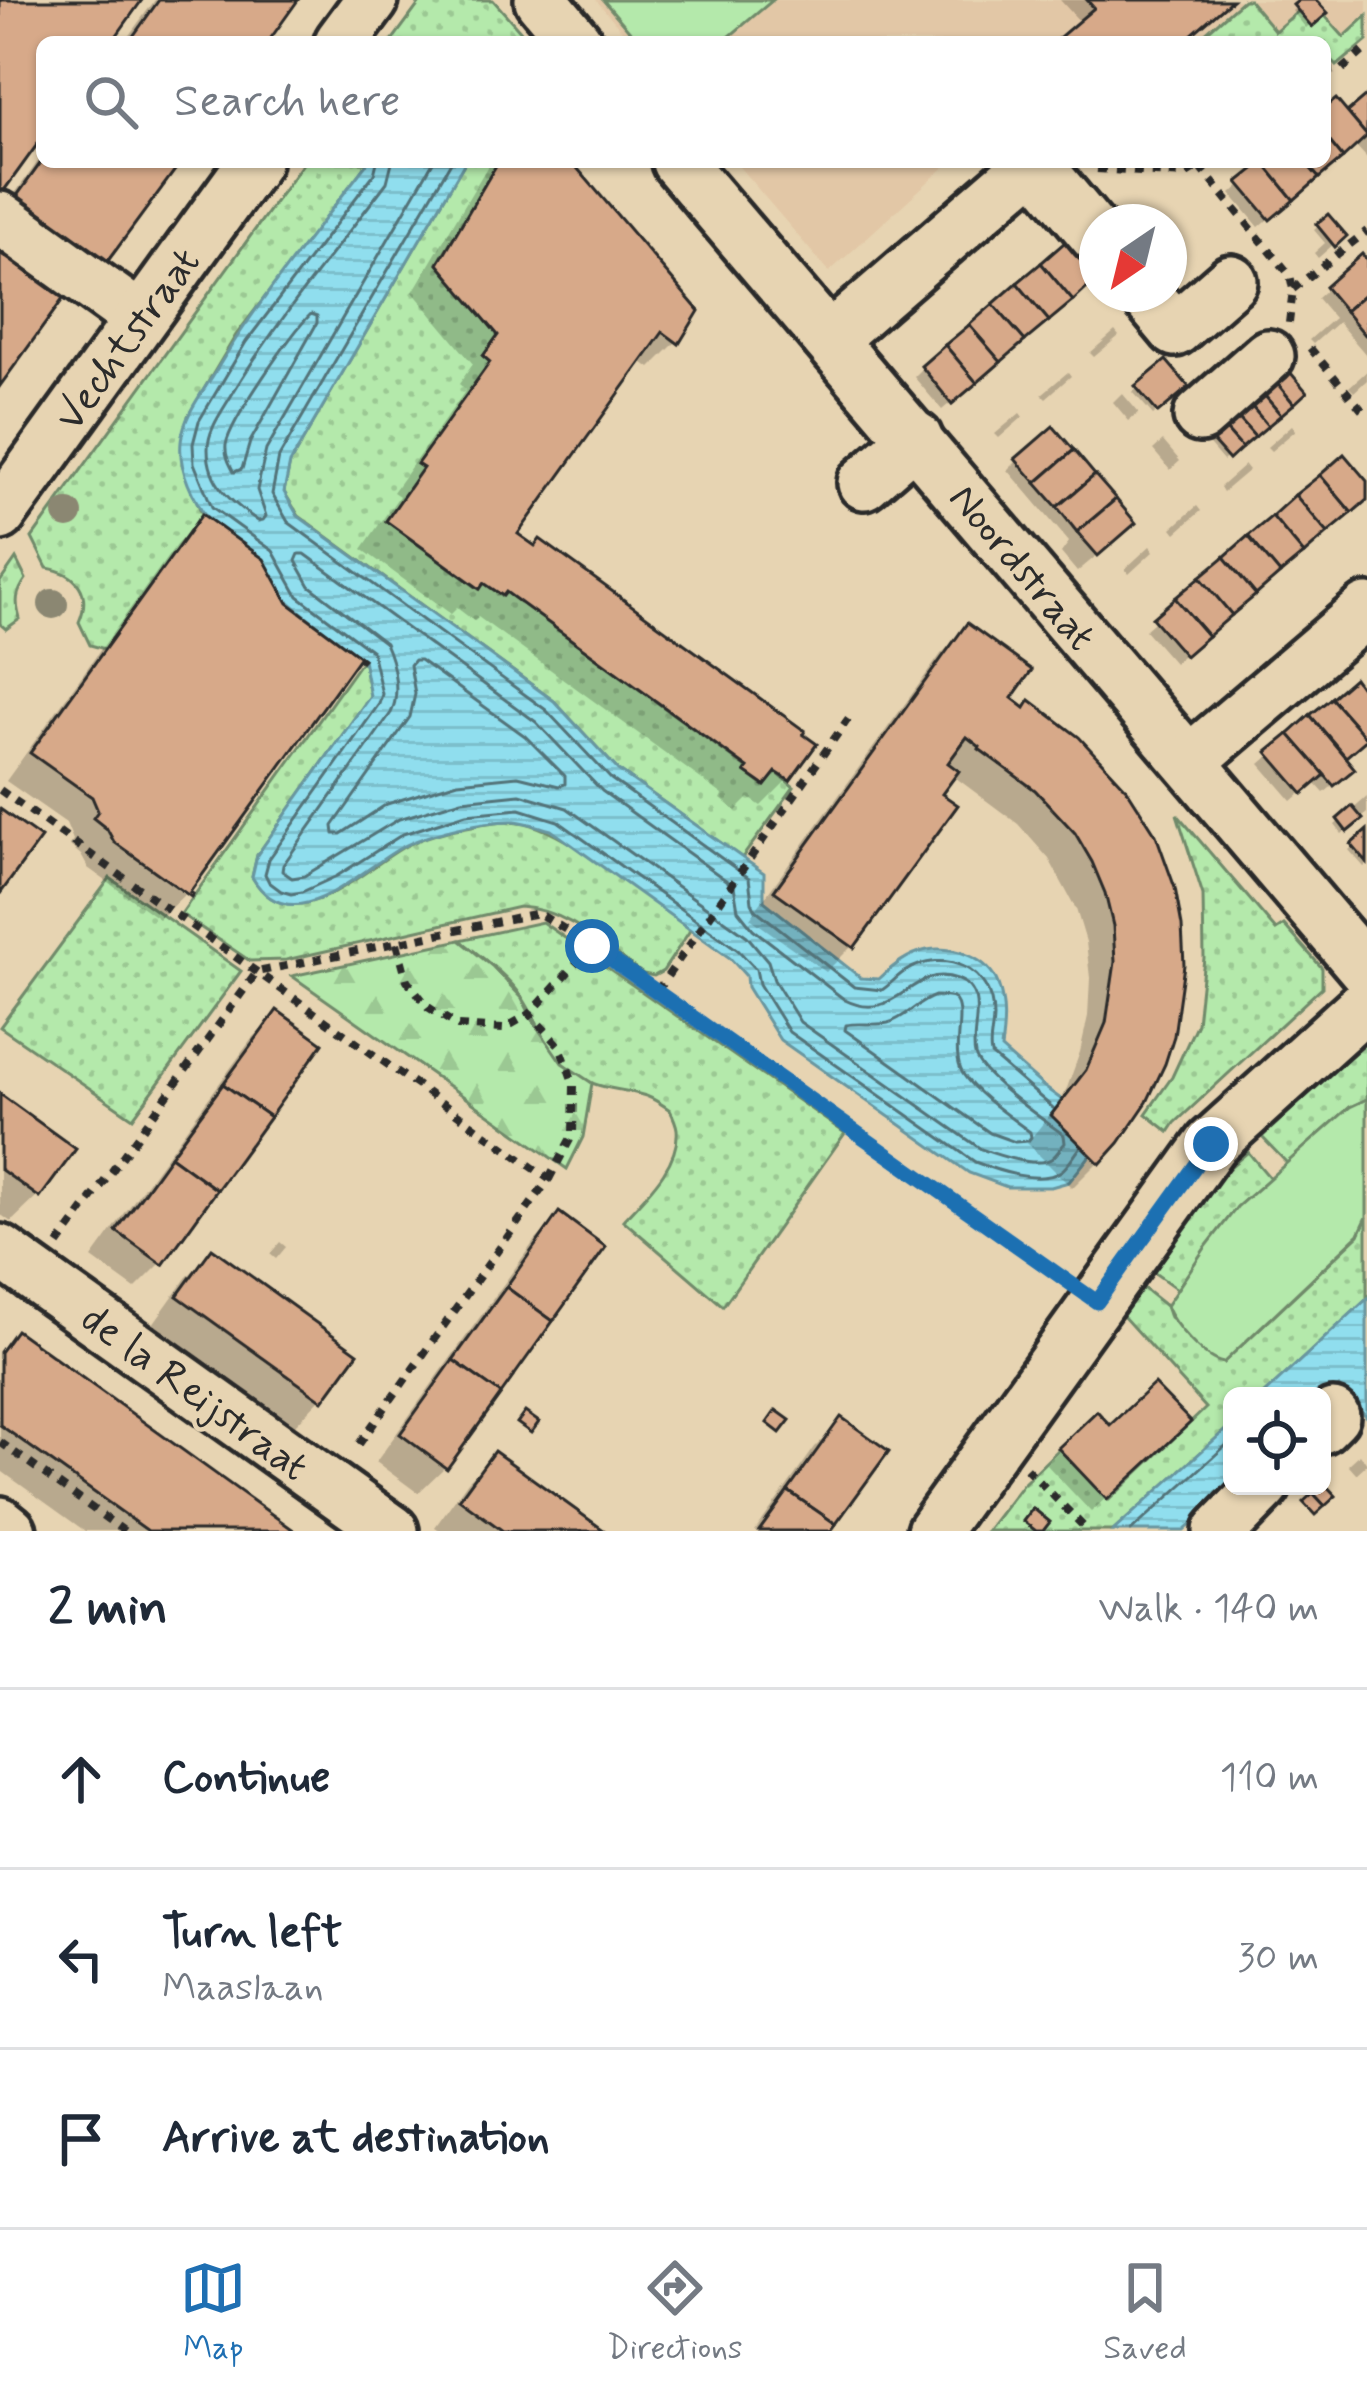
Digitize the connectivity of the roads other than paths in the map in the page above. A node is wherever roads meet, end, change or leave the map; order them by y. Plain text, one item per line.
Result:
1 (372, 0) edge
2 (541, 0) edge
3 (345, 36) edge
4 (571, 36) edge
5 (250, 168) edge
6 (683, 168) edge
7 (1027, 168) edge
8 (1039, 168) edge
9 (1079, 216) edge
10 (0, 218) edge
11 (1231, 280) dead end
12 (1187, 300) edge
13 (1160, 312) edge
14 (140, 318) junction
15 (830, 339) junction
16 (1268, 356) dead end
17 (916, 438) junction
18 (864, 483) dead end
19 (0, 514) edge
20 (1367, 610) edge
21 (1190, 761) junction
22 (1367, 971) edge
23 (1367, 1003) edge
24 (10, 1261) edge
25 (1255, 1495) edge
26 (353, 1513) edge
27 (0, 1523) edge
28 (10, 1531) edge
29 (933, 1531) edge
30 (1220, 1531) edge

1 - 3 street
2 - 4 street
5 - 14 street, Vechtstraat
6 - 15 street, Noordstraat
7 - 15 street
8 - 9 street
10 - 14 street
11 - 12 street
13 - 16 street
14 - 19 street, Vechtstraat
15 - 17 street, Noordstraat
17 - 18 street
17 - 21 street, Noordstraat
20 - 21 street
21 - 22 street, Noordstraat
23 - 29 street
24 - 26 street, de la Reijstraat
25 - 30 street
27 - 28 street

